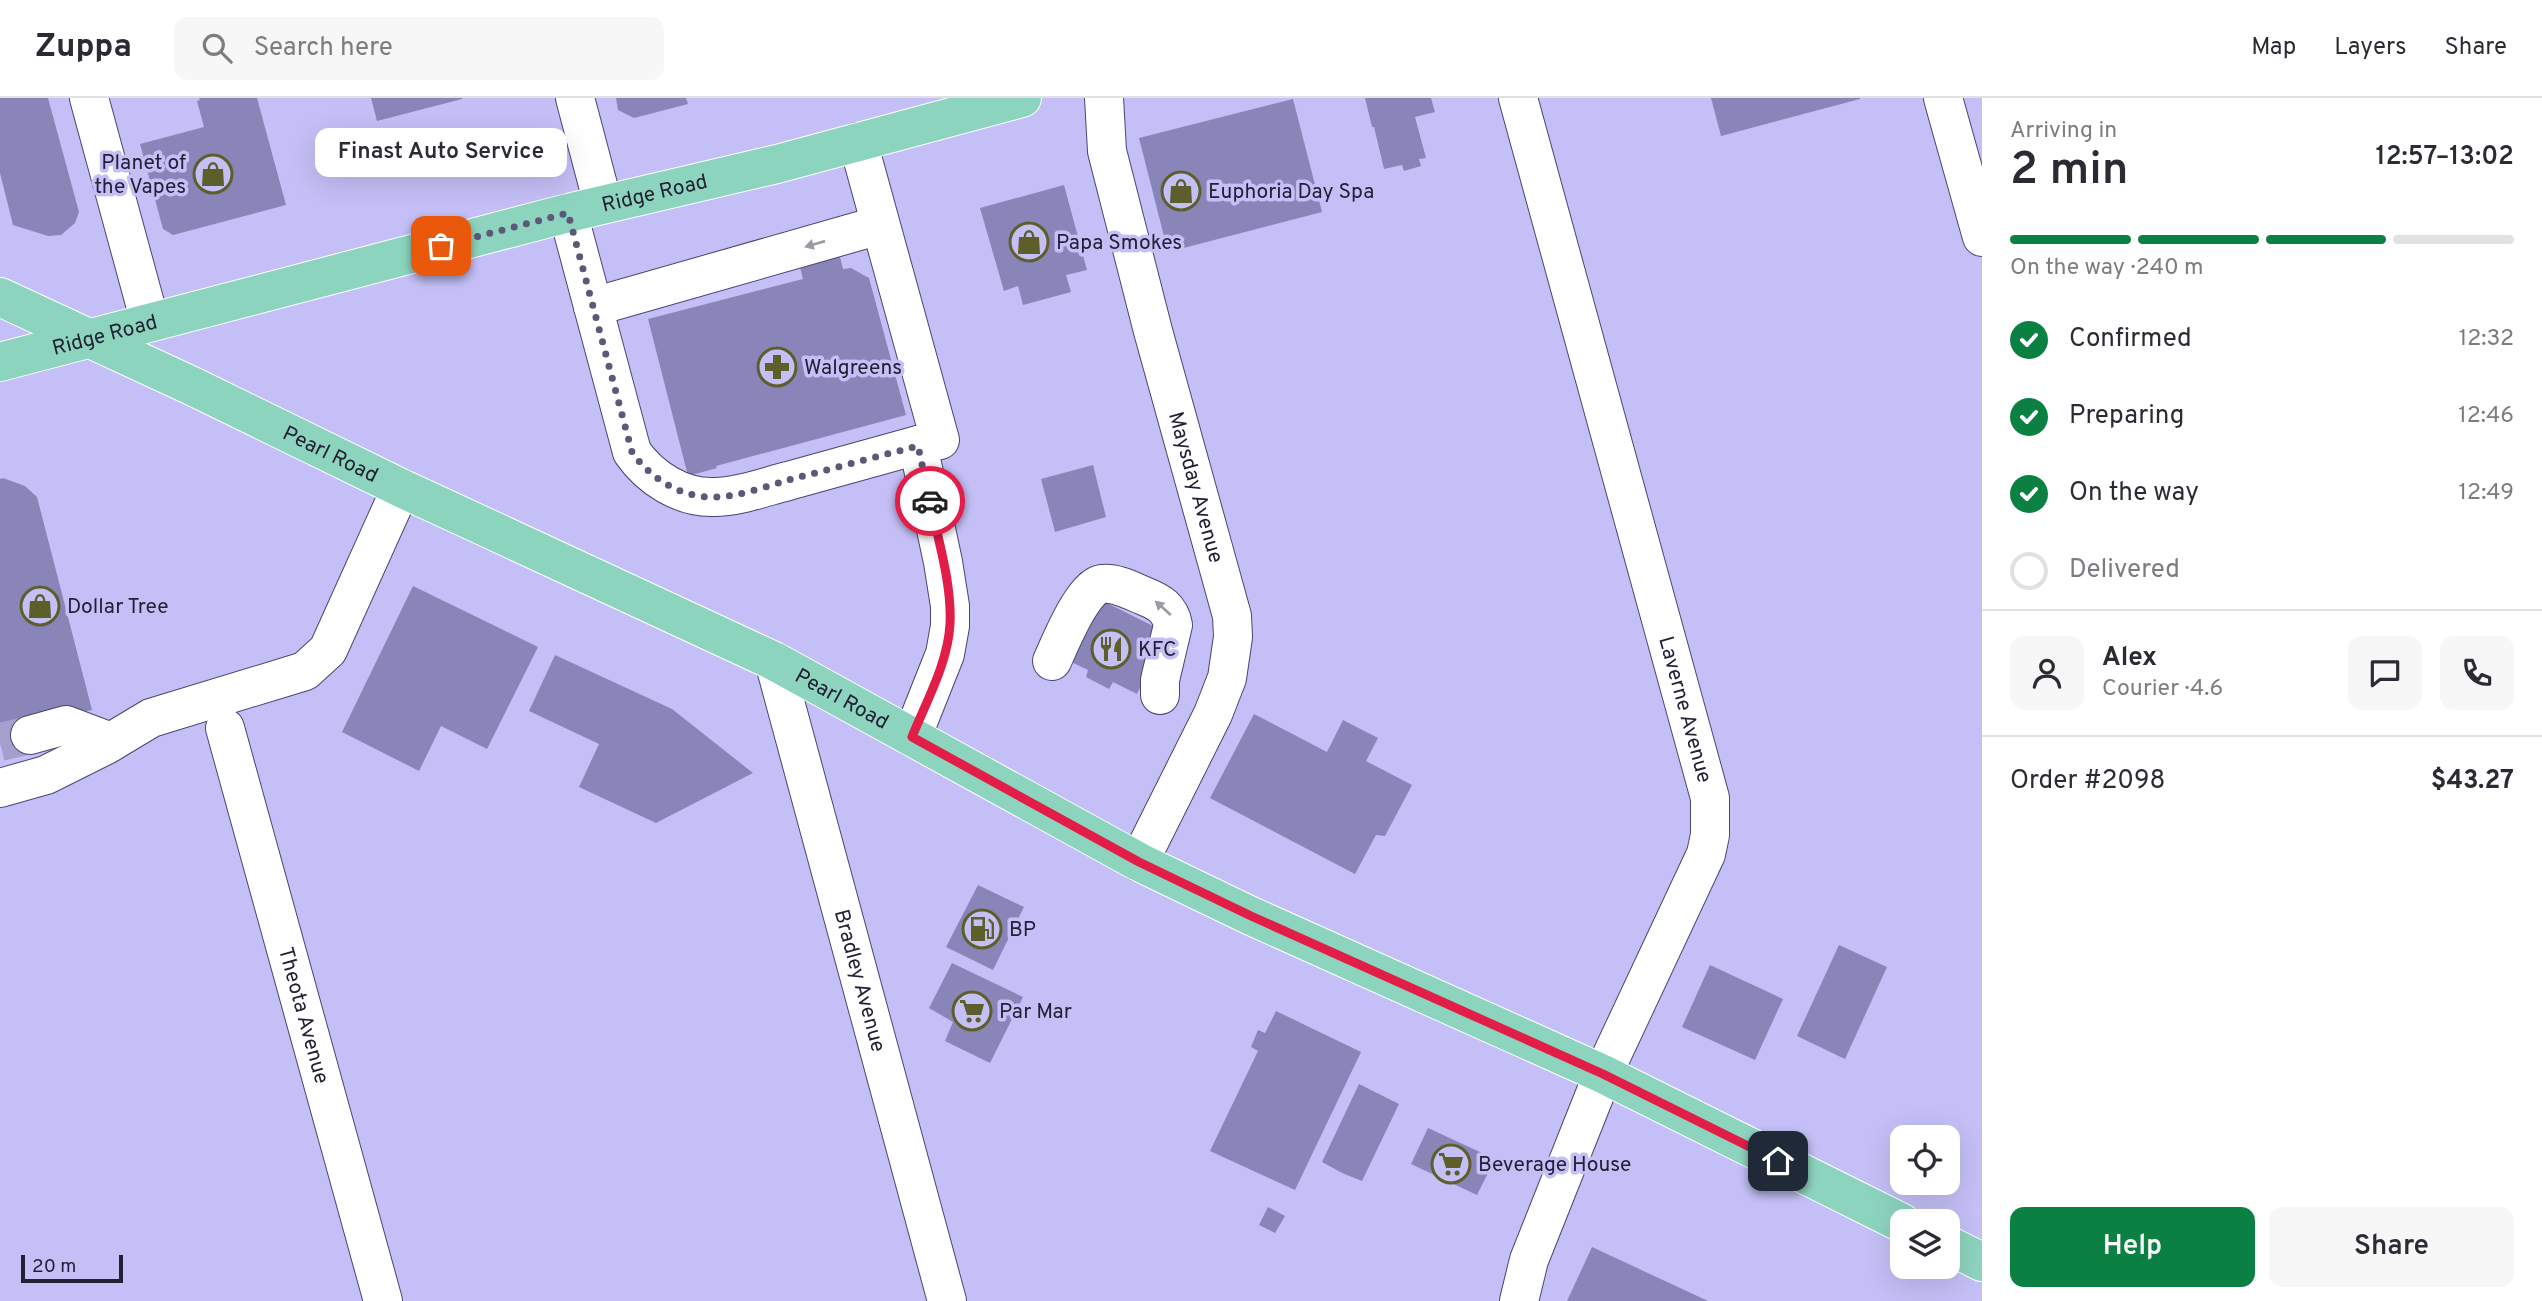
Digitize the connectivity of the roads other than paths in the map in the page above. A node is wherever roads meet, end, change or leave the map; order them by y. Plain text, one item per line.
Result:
1 (89, 98) edge
2 (575, 98) edge
3 (1022, 98) edge
4 (1104, 98) edge
5 (1518, 98) edge
6 (1943, 98) edge
7 (858, 142) junction
8 (585, 208) junction
9 (880, 225) junction
10 (1982, 237) edge
11 (0, 297) edge
12 (593, 307) junction
13 (150, 322) junction
14 (91, 338) junction
15 (0, 362) edge
16 (918, 446) junction
17 (401, 488) junction
18 (774, 661) junction
19 (1052, 661) dead end
20 (1160, 695) dead end
21 (225, 728) dead end
22 (30, 735) tunnel mouth
23 (912, 737) junction
24 (111, 742) junction
25 (0, 788) edge
26 (1139, 862) junction
27 (1603, 1074) junction
28 (1890, 1217) edge
29 (1960, 1251) edge
30 (1982, 1262) edge
31 (383, 1301) edge
32 (947, 1301) edge
33 (1519, 1301) edge

1 - 13 street
2 - 8 street
3 - 7 main road, Ridge Road
4 - 26 street, Maysday Avenue
5 - 27 street, Laverne Avenue
6 - 10 street
7 - 8 main road, Ridge Road
7 - 9 street
8 - 12 street
8 - 13 main road, Ridge Road
9 -> 12 street
9 - 16 street
11 - 14 main road, Pearl Road
12 - 16 street
13 - 14 main road, Ridge Road
14 - 15 main road, Ridge Road
14 - 17 main road, Pearl Road
16 - 23 street
17 - 18 main road, Pearl Road
17 - 24 street
18 - 23 main road, Pearl Road
18 - 32 street, Bradley Avenue
20 -> 19 street
21 - 31 street, Theota Avenue
22 - 24 street
23 - 26 main road, Pearl Road
24 - 25 street
26 - 27 main road, Pearl Road
27 - 28 main road, Pearl Road
27 - 33 street, Laverne Avenue
29 - 30 main road

